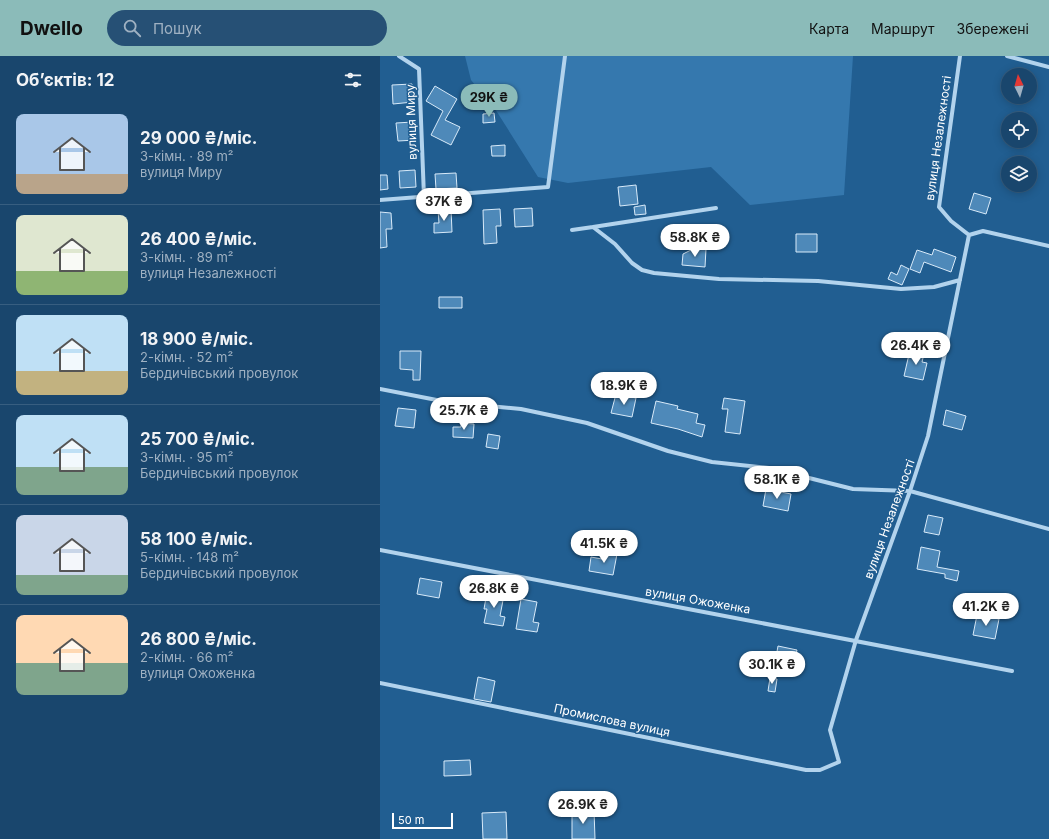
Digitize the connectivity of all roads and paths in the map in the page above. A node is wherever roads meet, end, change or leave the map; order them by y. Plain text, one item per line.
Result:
1 (399, 56) edge
2 (565, 56) edge
3 (960, 56) edge
4 (1007, 56) edge
5 (1049, 67) edge
6 (424, 197) junction
7 (380, 200) edge
8 (716, 208) dead end
9 (593, 227) junction
10 (572, 230) dead end
11 (969, 234) junction
12 (1049, 246) edge
13 (960, 280) junction
14 (380, 390) edge
15 (910, 491) junction
16 (1049, 529) edge
17 (380, 550) edge
18 (856, 640) junction
19 (1012, 671) dead end
20 (380, 683) edge
21 (838, 762) joint

1 - 6 street, вулиця Миру
2 - 6 street
3 - 11 street, вулиця Незалежності
4 - 5 street
6 - 7 street
8 - 9 street
9 - 10 street
9 - 13 street
11 - 12 street
11 - 13 street, вулиця Незалежності
13 - 15 street, вулиця Незалежності
14 - 15 street
15 - 16 street
15 - 18 street, вулиця Незалежності
17 - 18 street, вулиця Ожоженка
18 - 19 street, вулиця Ожоженка
18 - 21 street, вулиця Незалежності
20 - 21 street, Промислова вулиця

